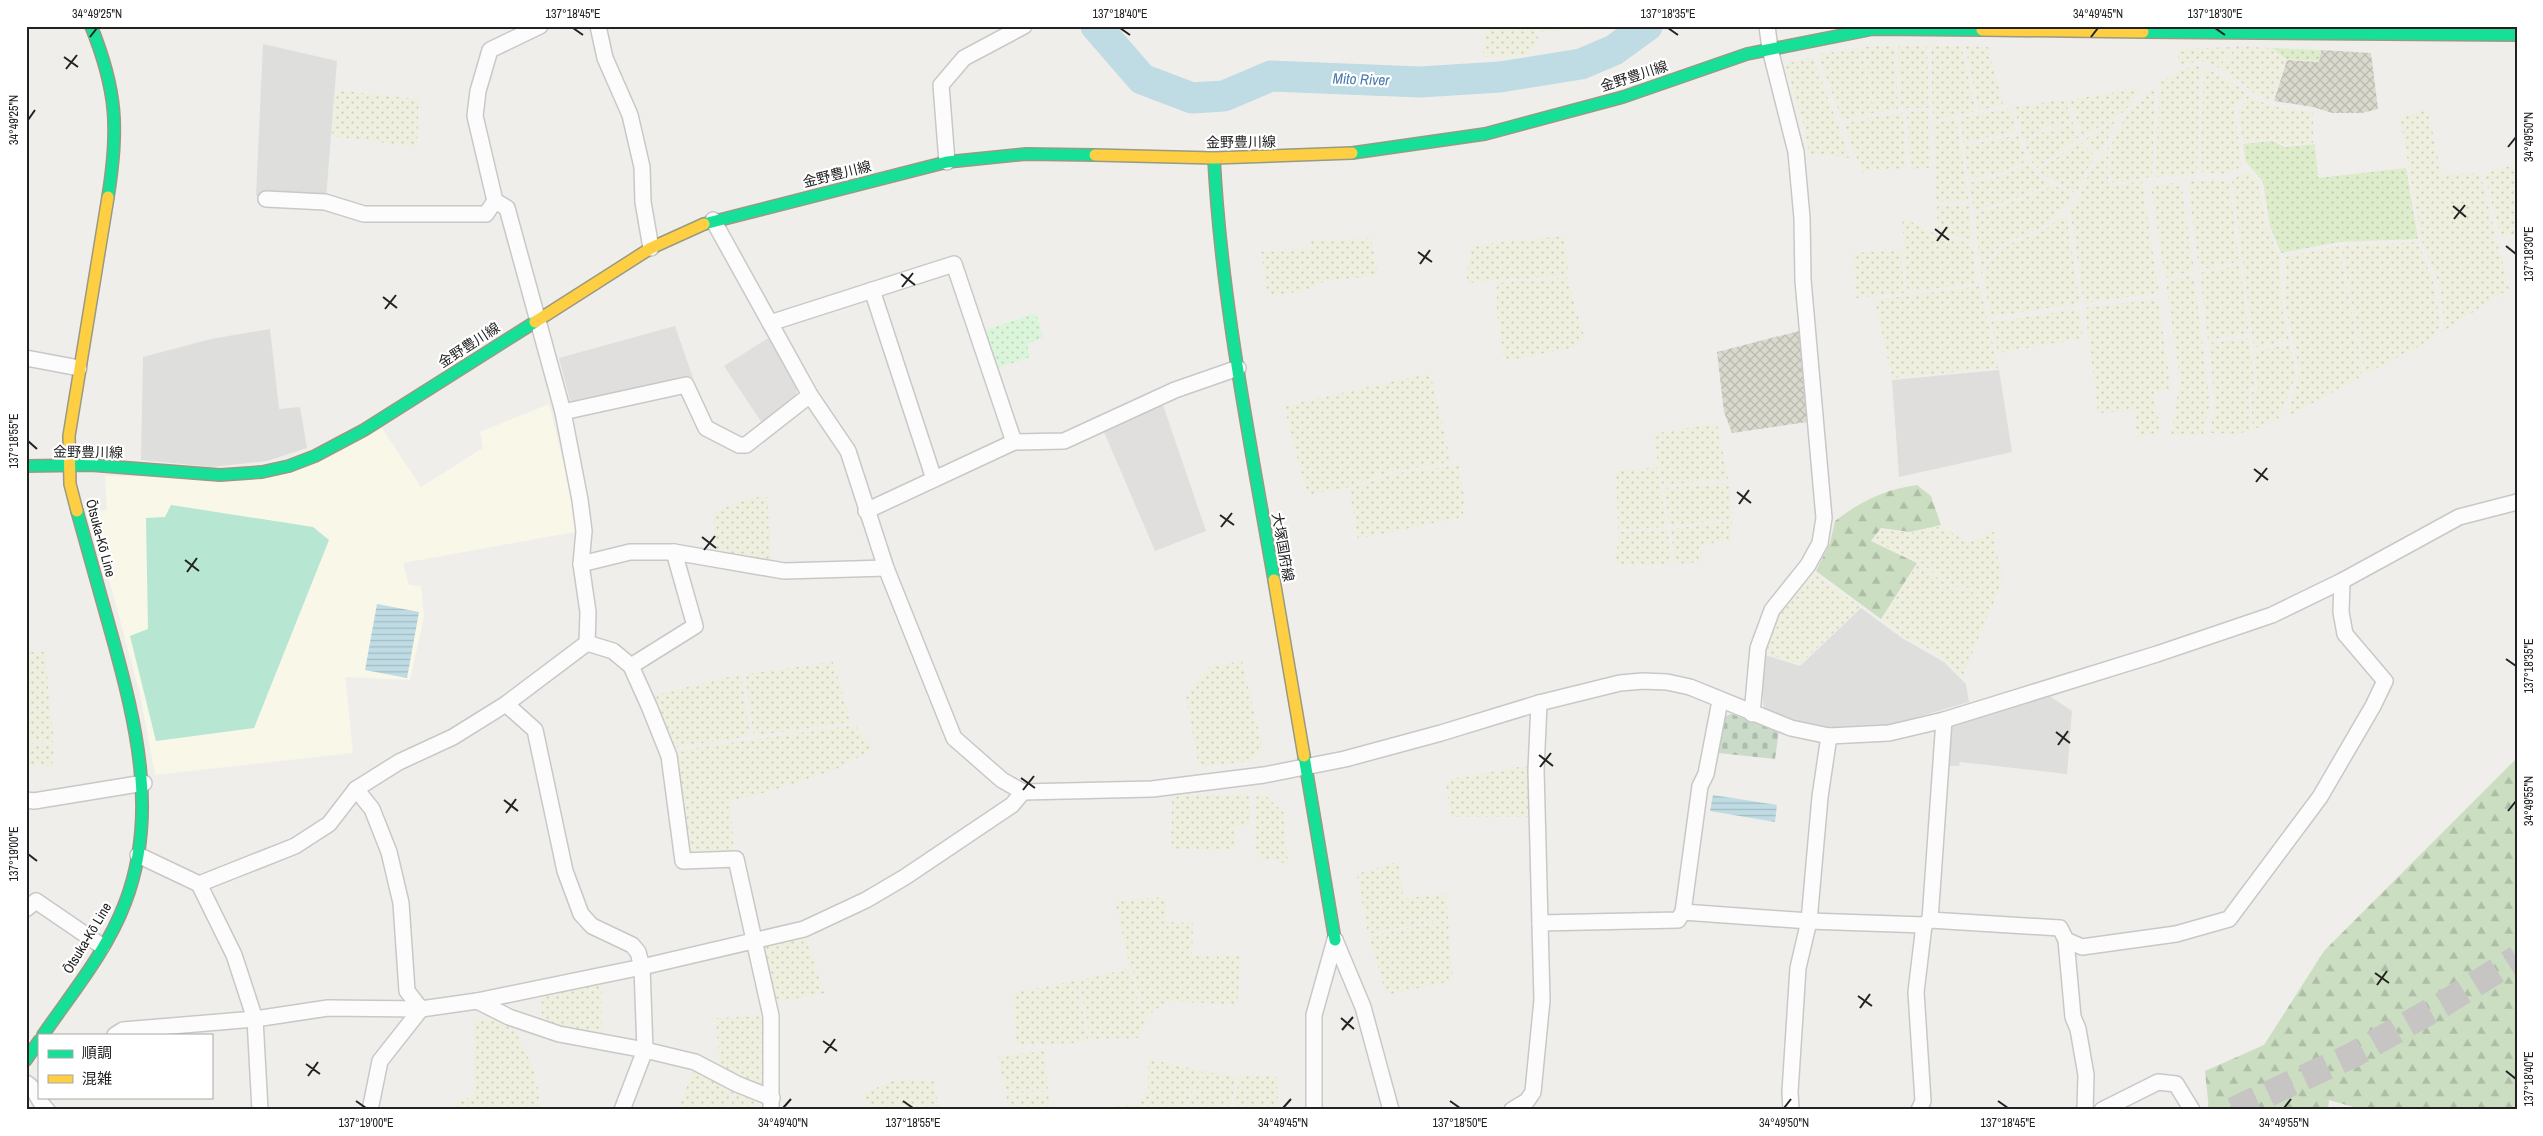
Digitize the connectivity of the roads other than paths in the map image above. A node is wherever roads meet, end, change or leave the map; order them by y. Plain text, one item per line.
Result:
1 (91, 26) edge
2 (540, 26) edge
3 (598, 26) edge
4 (1024, 26) edge
5 (1767, 26) edge
6 (2146, 29) edge
7 (2517, 35) edge
8 (1770, 49) junction
9 (1214, 158) junction
10 (946, 162) junction
11 (266, 199) dead end
12 (495, 201) junction
13 (712, 220) junction
14 (650, 248) junction
15 (872, 290) junction
16 (536, 320) junction
17 (770, 323) junction
18 (26, 358) edge
19 (79, 368) junction
20 (1238, 368) junction
21 (810, 396) junction
22 (563, 412) junction
23 (1014, 442) junction
24 (26, 466) edge
25 (68, 466) junction
26 (934, 479) junction
27 (2517, 502) edge
28 (866, 511) junction
29 (674, 552) junction
30 (581, 564) junction
31 (886, 568) junction
32 (2342, 581) junction
33 (588, 643) junction
34 (631, 666) junction
35 (1720, 701) junction
36 (1539, 702) junction
37 (506, 704) junction
38 (1752, 714) junction
39 (1944, 720) junction
40 (1829, 736) junction
41 (1305, 767) junction
42 (144, 783) junction
43 (356, 789) junction
44 (1022, 792) junction
45 (26, 800) edge
46 (138, 854) junction
47 (199, 884) junction
48 (26, 910) edge
49 (1683, 912) junction
50 (1808, 921) junction
51 (1540, 923) junction
52 (1927, 923) junction
53 (752, 939) junction
54 (1335, 940) junction
55 (2066, 940) junction
56 (102, 946) junction
57 (642, 967) junction
58 (477, 1000) junction
59 (421, 1009) junction
60 (255, 1019) junction
61 (44, 1034) edge
62 (117, 1034) edge
63 (38, 1042) edge
64 (645, 1050) junction
65 (26, 1060) edge
66 (32, 1083) edge
67 (38, 1097) edge
68 (38, 1098) edge
69 (772, 1104) edge
70 (48, 1110) edge
71 (260, 1110) edge
72 (370, 1110) edge
73 (622, 1110) edge
74 (1314, 1110) edge
75 (1391, 1110) edge
76 (1512, 1110) edge
77 (1791, 1110) edge
78 (1919, 1110) edge
79 (2085, 1110) edge
80 (2102, 1110) edge
81 (2192, 1110) edge

1 - 19 main road, Ōtsuka-Kō Line
2 - 12 street
3 - 14 street
4 - 10 street
5 - 8 street
6 - 7 main road, 金野豊川線
6 - 8 main road, 金野豊川線
8 - 9 main road, 金野豊川線
8 - 38 street
9 - 10 main road, 金野豊川線
9 - 20 main road, 大塚国府線
10 - 13 main road, 金野豊川線
11 - 12 street
12 - 16 street
13 - 14 main road, 金野豊川線
13 - 17 street
14 - 16 main road, 金野豊川線
15 - 17 street
15 - 23 street
15 - 26 street
16 - 22 street
16 - 25 main road, 金野豊川線
17 - 21 street
18 - 19 street
19 - 25 main road, Ōtsuka-Kō Line
20 - 23 street
20 - 41 main road, 大塚国府線
21 - 22 street
21 - 28 street
22 - 30 street
23 - 26 street
24 - 25 main road, 金野豊川線
25 - 42 main road, Ōtsuka-Kō Line
26 - 28 street
27 - 32 street
28 - 31 street
29 - 30 street
29 - 31 street
29 - 34 street
30 - 33 street
31 - 44 street
32 - 39 street
32 - 55 street
33 - 34 street
33 - 37 street
34 - 53 street
35 - 36 street
35 - 38 street
35 - 49 street
36 - 41 street
36 - 51 street
37 - 43 street
37 - 57 street
38 - 40 street
39 - 40 street
39 - 52 street
40 - 50 street
41 - 44 street
41 - 54 main road, 大塚国府線
42 - 45 street
42 - 46 main road, Ōtsuka-Kō Line
43 - 47 street
43 - 59 street
44 - 53 street
46 - 47 street
46 - 56 main road, Ōtsuka-Kō Line
47 - 60 street
48 - 56 street
49 - 50 street
49 - 51 street
50 - 52 street
50 - 77 street
51 - 76 street
52 - 55 street
52 - 78 street
53 - 57 street
53 - 69 street
54 - 74 street
54 - 75 street
55 - 79 street
56 - 61 main road, Ōtsuka-Kō Line
57 - 58 street
57 - 64 street
58 - 59 street
58 - 64 street
59 - 60 street
59 - 72 street
60 - 62 street
60 - 71 street
63 - 65 main road
64 - 69 street
64 - 73 street
66 - 67 street
68 - 70 street
80 - 81 street

